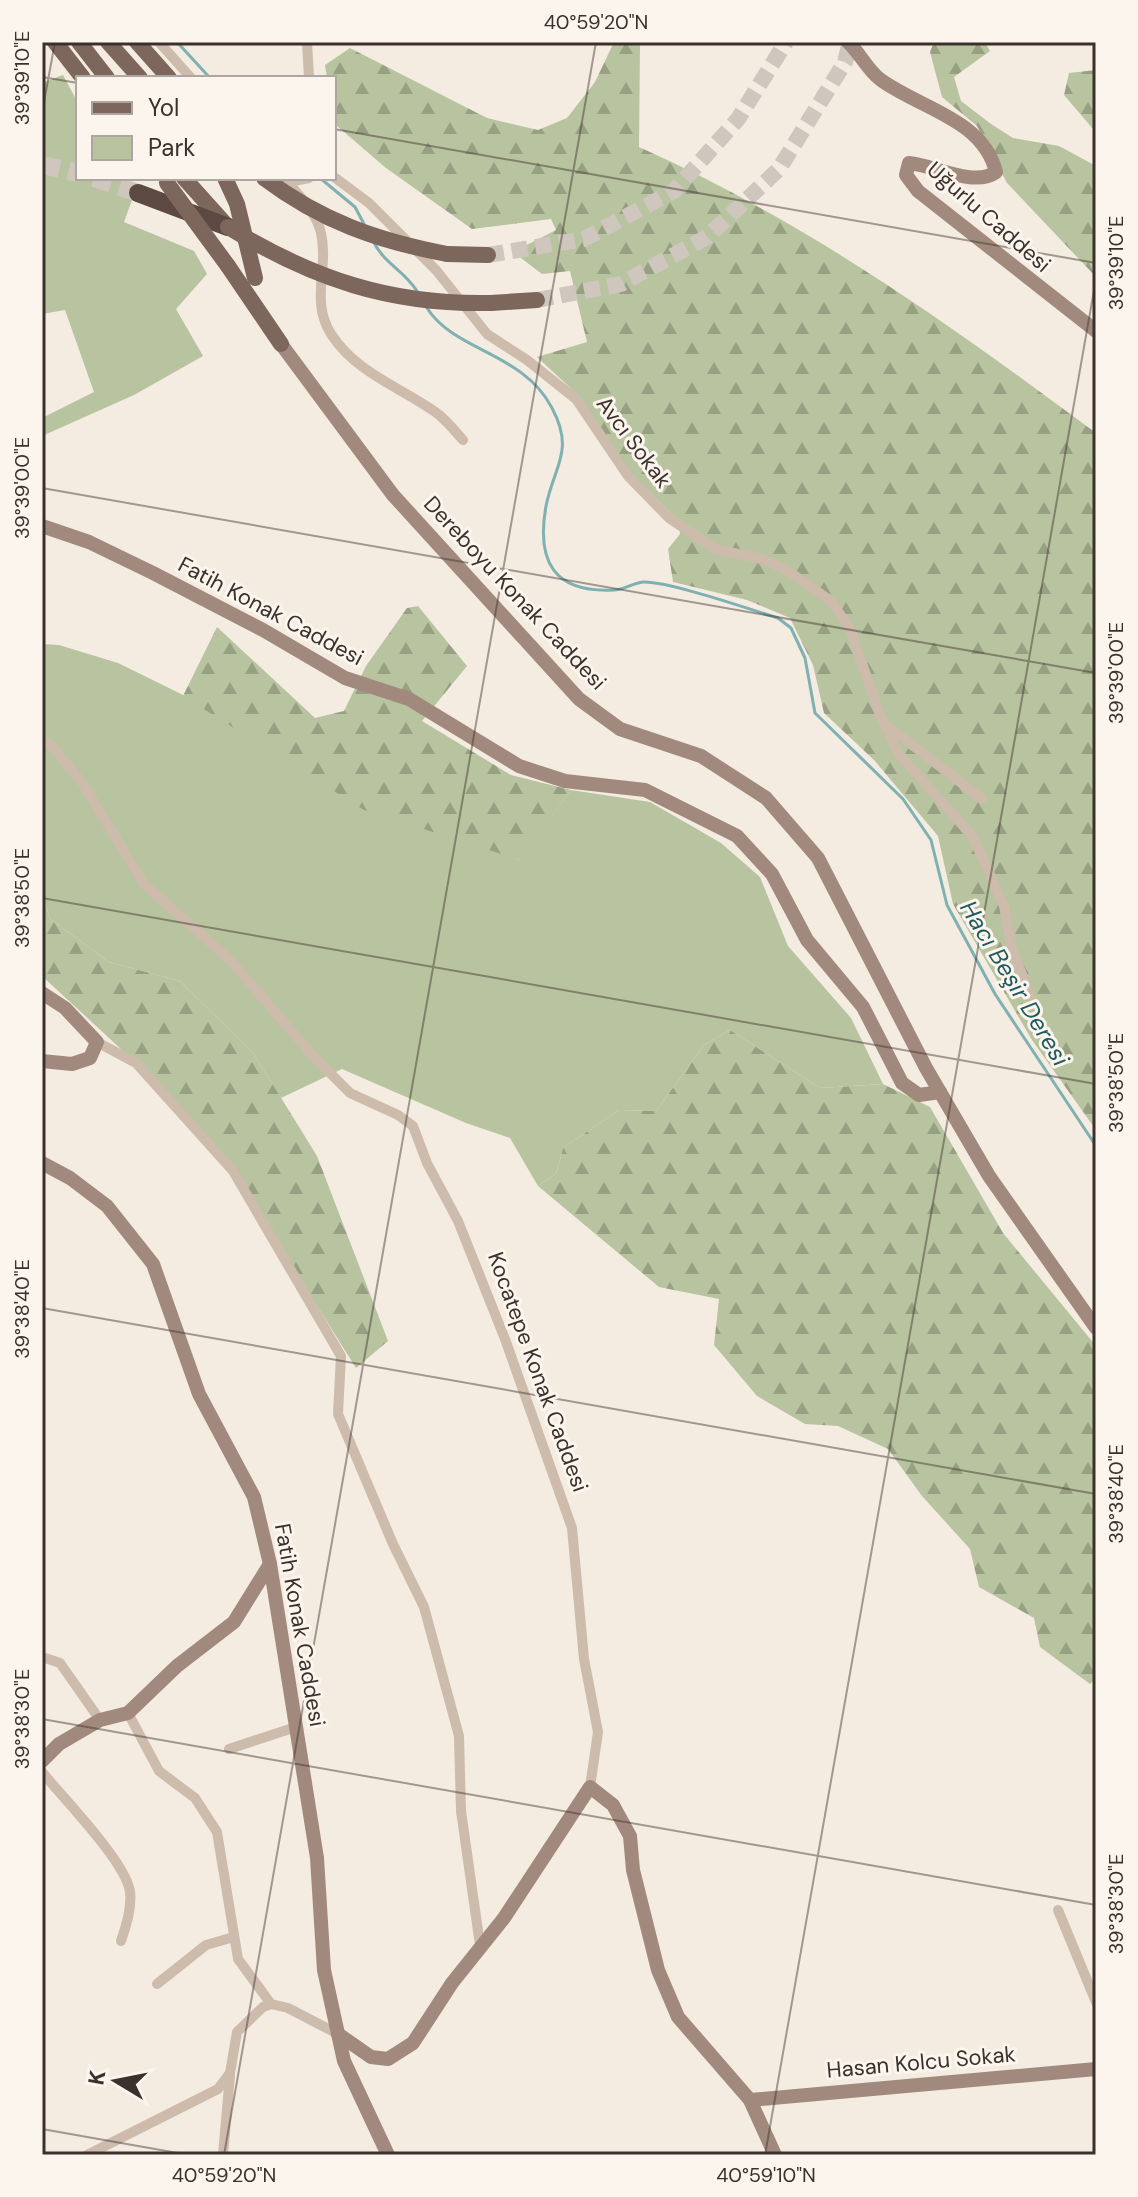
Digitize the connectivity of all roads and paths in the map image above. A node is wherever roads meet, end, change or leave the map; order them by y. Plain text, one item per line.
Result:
1 (55, 42) edge
2 (79, 42) edge
3 (108, 42) edge
4 (137, 42) edge
5 (159, 42) edge
6 (307, 42) edge
7 (848, 42) edge
8 (81, 76) edge
9 (105, 76) edge
10 (138, 76) edge
11 (167, 76) edge
12 (189, 76) edge
13 (309, 76) edge
14 (336, 178) edge
15 (186, 180) edge
16 (226, 180) edge
17 (267, 180) edge
18 (286, 180) edge
19 (165, 181) edge
20 (138, 193) tunnel mouth
21 (228, 227) junction
22 (488, 255) tunnel mouth
23 (537, 300) tunnel mouth
24 (1096, 331) edge
25 (281, 344) junction
26 (463, 440) dead end
27 (42, 526) edge
28 (883, 723) junction
29 (42, 741) edge
30 (982, 799) dead end
31 (1009, 980) dead end
32 (42, 994) edge
33 (97, 1042) junction
34 (42, 1061) edge
35 (940, 1092) junction
36 (42, 1163) edge
37 (1096, 1328) edge
38 (270, 1564) junction
39 (42, 1657) edge
40 (128, 1713) junction
41 (100, 1720) junction
42 (296, 1727) junction
43 (229, 1749) dead end
44 (42, 1761) edge
45 (42, 1772) edge
46 (590, 1787) junction
47 (1058, 1910) dead end
48 (234, 1937) junction
49 (121, 1941) dead end
50 (480, 1945) junction
51 (157, 1984) dead end
52 (1096, 2002) edge
53 (271, 2004) junction
54 (338, 2034) junction
55 (1096, 2069) edge
56 (230, 2073) junction
57 (750, 2100) junction
58 (96, 2153) edge
59 (223, 2155) edge
60 (388, 2155) edge
61 (775, 2155) edge

1 - 8 main road
2 - 9 main road
3 - 10 main road
4 - 11 main road
5 - 12 street
6 - 13 street
7 - 24 main road, Uğurlu Caddesi
14 - 28 street, Avcı Sokak
15 - 21 main road
16 - 25 main road, bridge
17 - 22 main road, bridge
18 - 26 street
19 - 25 main road, bridge
20 - 21 highway
21 - 23 main road, bridge
25 - 35 main road, Dereboyu Konak Caddesi
27 - 35 main road, Fatih Konak Caddesi
28 - 30 street
28 - 31 street, Avcı Sokak
29 - 46 street, Kocatepe Konak Caddesi
32 - 33 main road
33 - 34 main road
33 - 50 street
35 - 37 main road, Dereboyu Konak Caddesi
36 - 38 main road, Fatih Konak Caddesi
38 - 40 main road
38 - 42 main road, Fatih Konak Caddesi
39 - 41 street
40 - 41 main road
40 - 48 street
41 - 44 main road
42 - 43 street
42 - 54 main road, Fatih Konak Caddesi
45 - 49 street
46 - 50 main road, Kocatepe Konak Caddesi
46 - 57 main road
47 - 52 street
48 - 51 street
48 - 53 street
50 - 54 main road, Kocatepe Konak Caddesi
53 - 54 street
53 - 56 street
54 - 60 main road, Fatih Konak Caddesi
55 - 57 main road, Hasan Kolcu Sokak
56 - 58 street
56 - 59 street
57 - 61 main road

